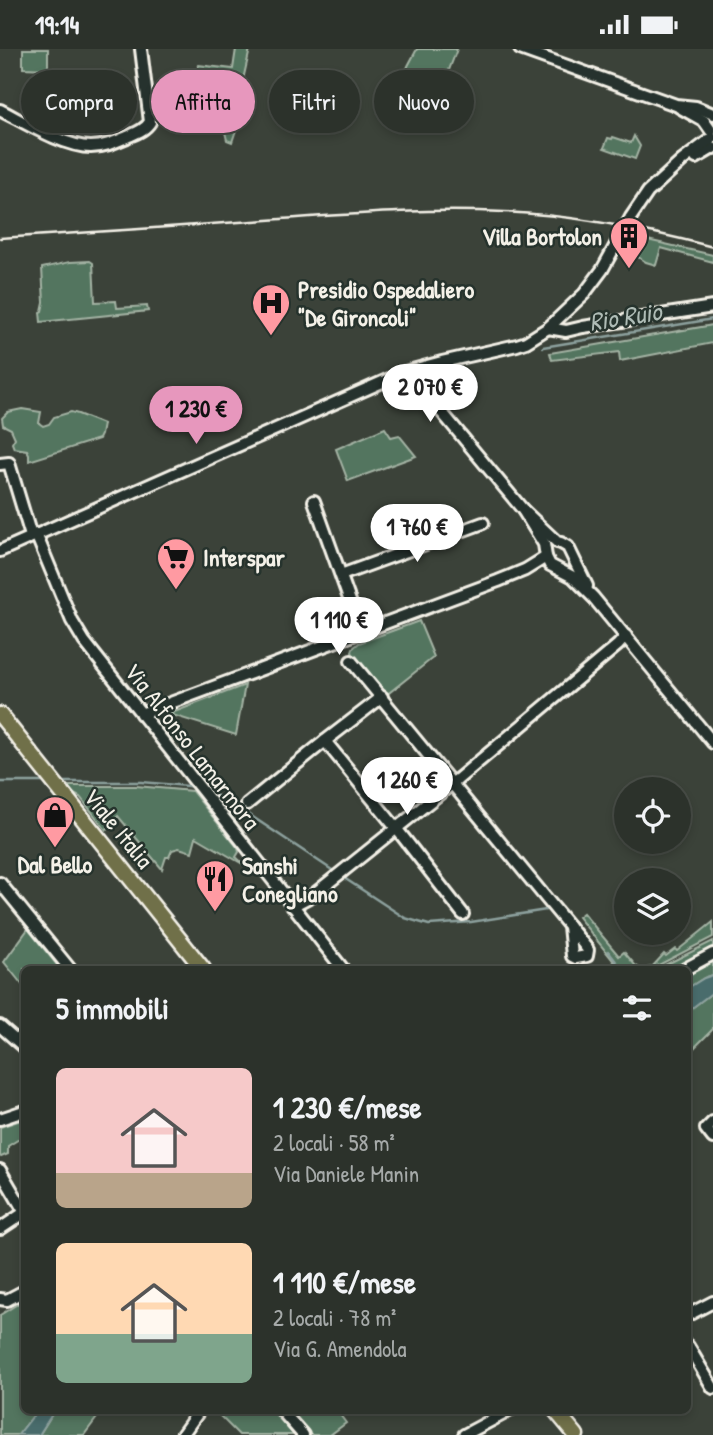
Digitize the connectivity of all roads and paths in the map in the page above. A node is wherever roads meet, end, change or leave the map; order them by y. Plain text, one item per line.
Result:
1 (141, 49) edge
2 (520, 49) edge
3 (676, 105) junction
4 (0, 110) edge
5 (713, 114) edge
6 (712, 137) edge
7 (699, 156) junction
8 (713, 156) edge
9 (669, 173) junction
10 (713, 307) edge
11 (562, 317) junction
12 (583, 327) junction
13 (548, 328) junction
14 (442, 362) junction
15 (405, 372) junction
16 (430, 398) junction
17 (0, 464) edge
18 (314, 501) dead end
19 (523, 510) junction
20 (483, 523) dead end
21 (34, 535) junction
22 (558, 542) junction
23 (0, 551) edge
24 (571, 555) junction
25 (551, 561) junction
26 (341, 575) junction
27 (593, 597) junction
28 (360, 632) junction
29 (626, 636) junction
30 (351, 660) dead end
31 (382, 697) junction
32 (141, 714) junction
33 (0, 715) edge
34 (325, 741) junction
35 (713, 743) edge
36 (451, 784) junction
37 (247, 804) dead end
38 (396, 828) junction
39 (0, 883) edge
40 (292, 907) junction
41 (463, 914) dead end
42 (569, 926) dead end
43 (713, 954) edge
44 (68, 966) edge
45 (201, 966) edge
46 (341, 966) edge
47 (691, 966) edge
48 (0, 1026) edge
49 (21, 1044) edge
50 (21, 1112) edge
51 (0, 1119) edge
52 (713, 1122) edge
53 (713, 1138) edge
54 (0, 1170) edge
55 (21, 1207) edge
56 (21, 1214) edge
57 (0, 1229) edge
58 (21, 1293) edge
59 (0, 1300) edge
60 (713, 1302) edge
61 (691, 1313) edge
62 (691, 1352) edge
63 (713, 1364) edge
64 (699, 1367) junction
65 (713, 1388) edge
66 (197, 1414) edge
67 (285, 1414) edge
68 (503, 1414) edge
69 (558, 1414) edge
70 (185, 1431) edge
71 (197, 1435) edge
72 (303, 1435) edge
73 (464, 1435) edge
74 (576, 1435) edge

1 - 4 street
2 - 3 street
3 - 5 street
3 - 6 street
6 - 7 street
6 - 9 street
7 - 8 street
7 - 9 street
9 - 11 street
10 - 12 street
11 - 12 street
11 - 13 street
12 - 13 street
13 - 14 street
14 - 15 street
14 - 16 street
15 - 16 street
15 - 21 street
16 - 19 street
17 - 21 street, Via Alfonso Lamarmora
18 - 26 street
19 - 22 street
19 - 25 street
20 - 26 street
21 - 23 street
21 - 32 street, Via Alfonso Lamarmora
22 - 24 street
22 - 25 street
24 - 25 street
24 - 27 street
25 - 27 street
25 - 28 street
26 - 28 street
27 - 29 street
28 - 32 street
29 - 35 street
29 - 36 street
30 - 31 street
31 - 34 street
31 - 36 street
32 - 40 street, Via Alfonso Lamarmora
33 - 45 main road, Viale Italia
34 - 37 street
34 - 38 street
36 - 38 street
36 - 42 street
38 - 40 street
38 - 41 street
39 - 44 street
40 - 46 street, Via Alfonso Lamarmora
43 - 47 street
48 - 49 street
50 - 51 street
52 - 53 street
54 - 55 street
56 - 57 street
58 - 59 street
60 - 61 street
62 - 64 street
63 - 64 street
64 - 65 street
66 - 70 street
67 - 72 street
68 - 73 street
69 - 74 main road
70 - 71 street

